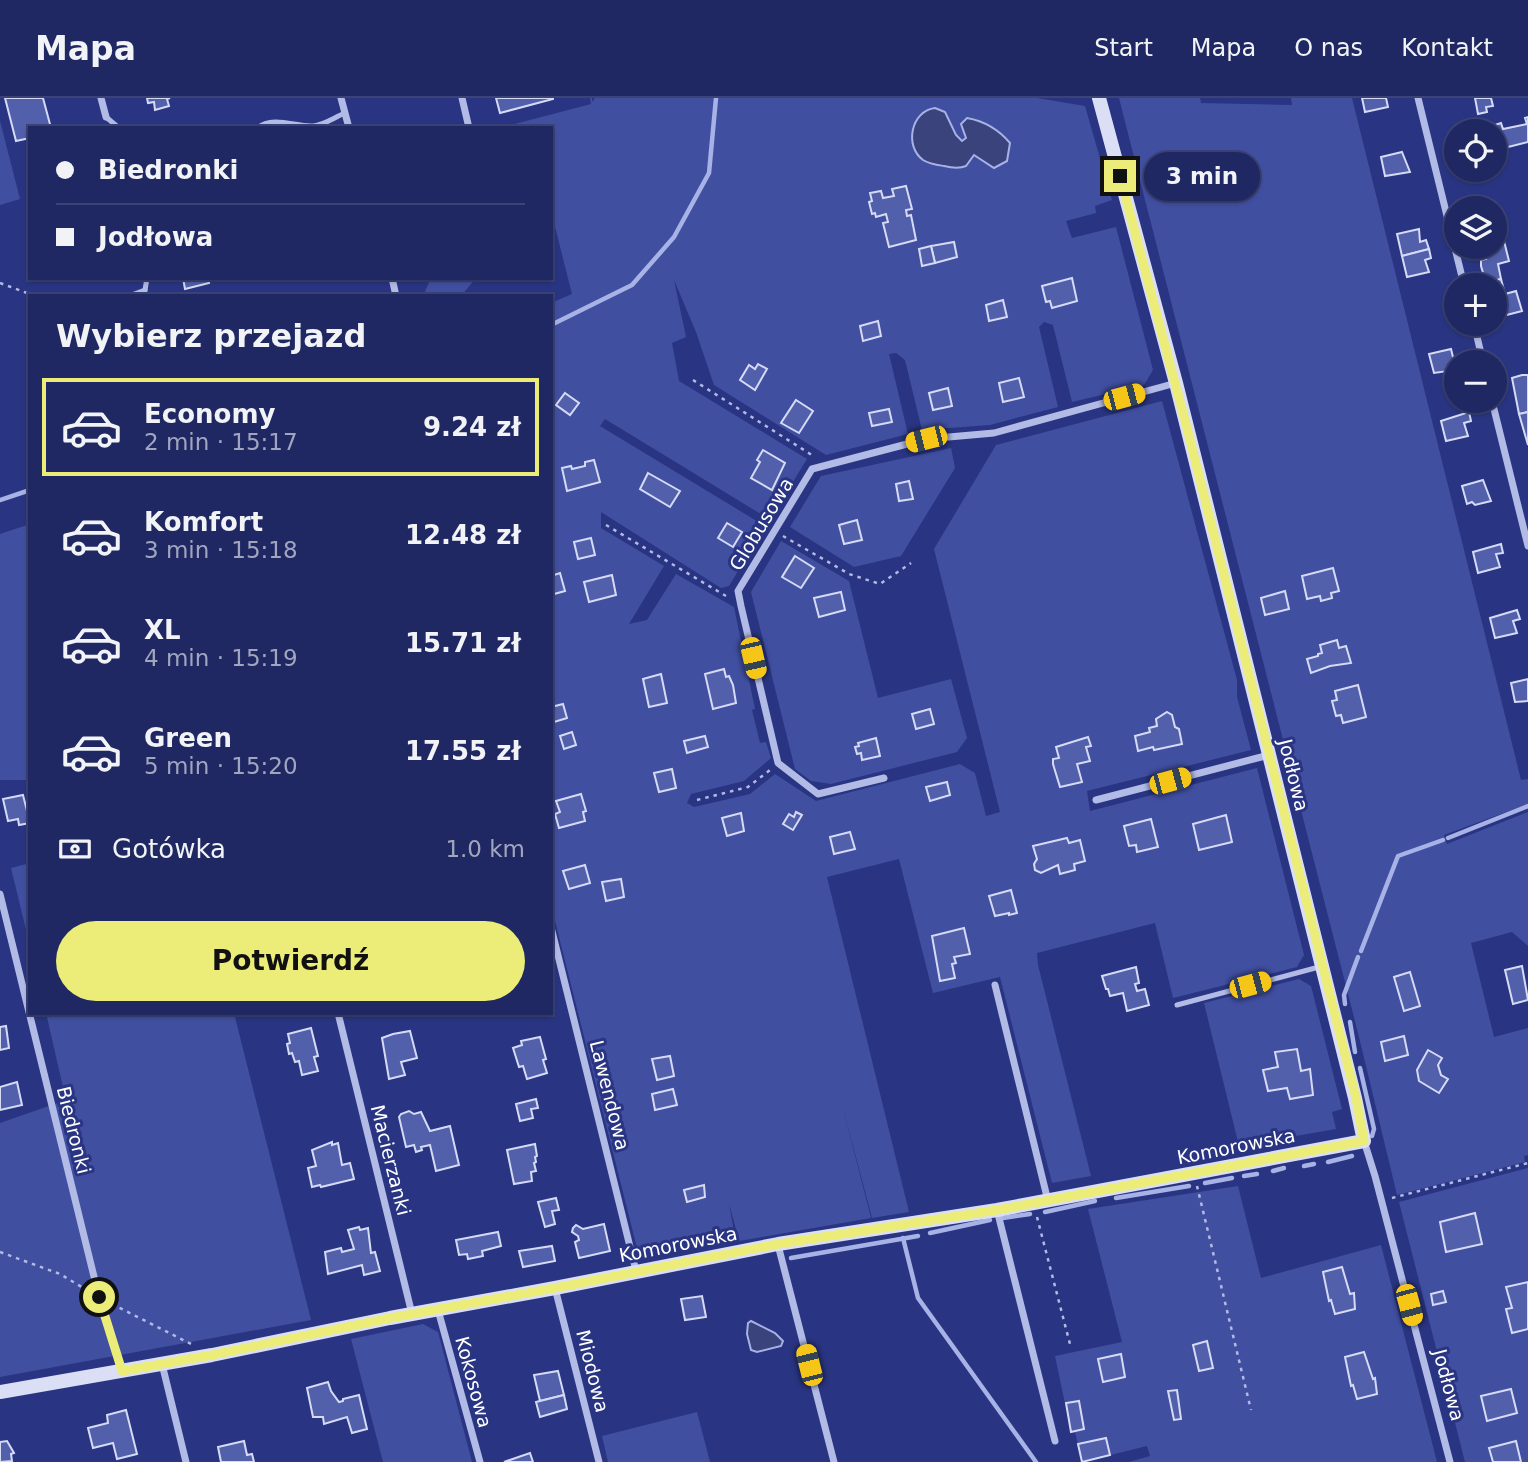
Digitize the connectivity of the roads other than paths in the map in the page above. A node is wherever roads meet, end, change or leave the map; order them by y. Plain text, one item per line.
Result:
1 (101, 98) edge
2 (341, 98) edge
3 (462, 98) edge
4 (1099, 98) edge
5 (1418, 98) edge
6 (345, 113) junction
7 (106, 117) joint
8 (117, 126) edge
9 (259, 126) edge
10 (317, 126) edge
11 (317, 126) edge
12 (348, 126) edge
13 (469, 126) edge
14 (1461, 273) edge
15 (1175, 383) junction
16 (1495, 413) edge
17 (1528, 546) edge
18 (1269, 755) junction
19 (884, 778) dead end
20 (1096, 800) dead end
21 (0, 894) edge
22 (553, 935) edge
23 (1322, 966) junction
24 (995, 985) dead end
25 (1177, 1005) dead end
26 (28, 1008) edge
27 (30, 1015) edge
28 (338, 1015) edge
29 (1364, 1141) junction
30 (1041, 1202) junction
31 (997, 1210) junction
32 (778, 1244) junction
33 (636, 1271) junction
34 (555, 1288) junction
35 (438, 1310) junction
36 (412, 1315) junction
37 (162, 1363) junction
38 (122, 1371) junction
39 (0, 1392) edge
40 (1055, 1441) dead end
41 (186, 1462) edge
42 (480, 1462) edge
43 (599, 1462) edge
44 (834, 1462) edge
45 (1450, 1462) edge

1 - 7 street
2 - 6 street
3 - 13 street
4 - 15 street, Jodłowa
5 - 14 street
6 - 10 lane
6 - 12 street
7 - 8 lane
9 - 11 lane
15 - 18 street, Jodłowa
15 - 19 street, Globusowa
16 - 17 street
18 - 20 street
18 - 23 street, Jodłowa
21 - 26 street, Biedronki
22 - 33 street, Lawendowa
23 - 25 lane
23 - 29 street, Jodłowa
24 - 30 street
27 - 38 street, Biedronki
28 - 36 street, Macierzanki
29 - 30 street, Komorowska
29 - 45 street, Jodłowa
30 - 31 street, Komorowska
31 - 32 street, Komorowska
31 - 40 street
32 - 33 street, Komorowska
32 - 44 street
33 - 34 street, Komorowska
34 - 35 street, Komorowska
34 - 43 street, Miodowa
35 - 36 street, Komorowska
35 - 42 street, Kokosowa
36 - 37 street, Komorowska
37 - 38 street, Komorowska
37 - 41 street
38 - 39 street, Komorowska

